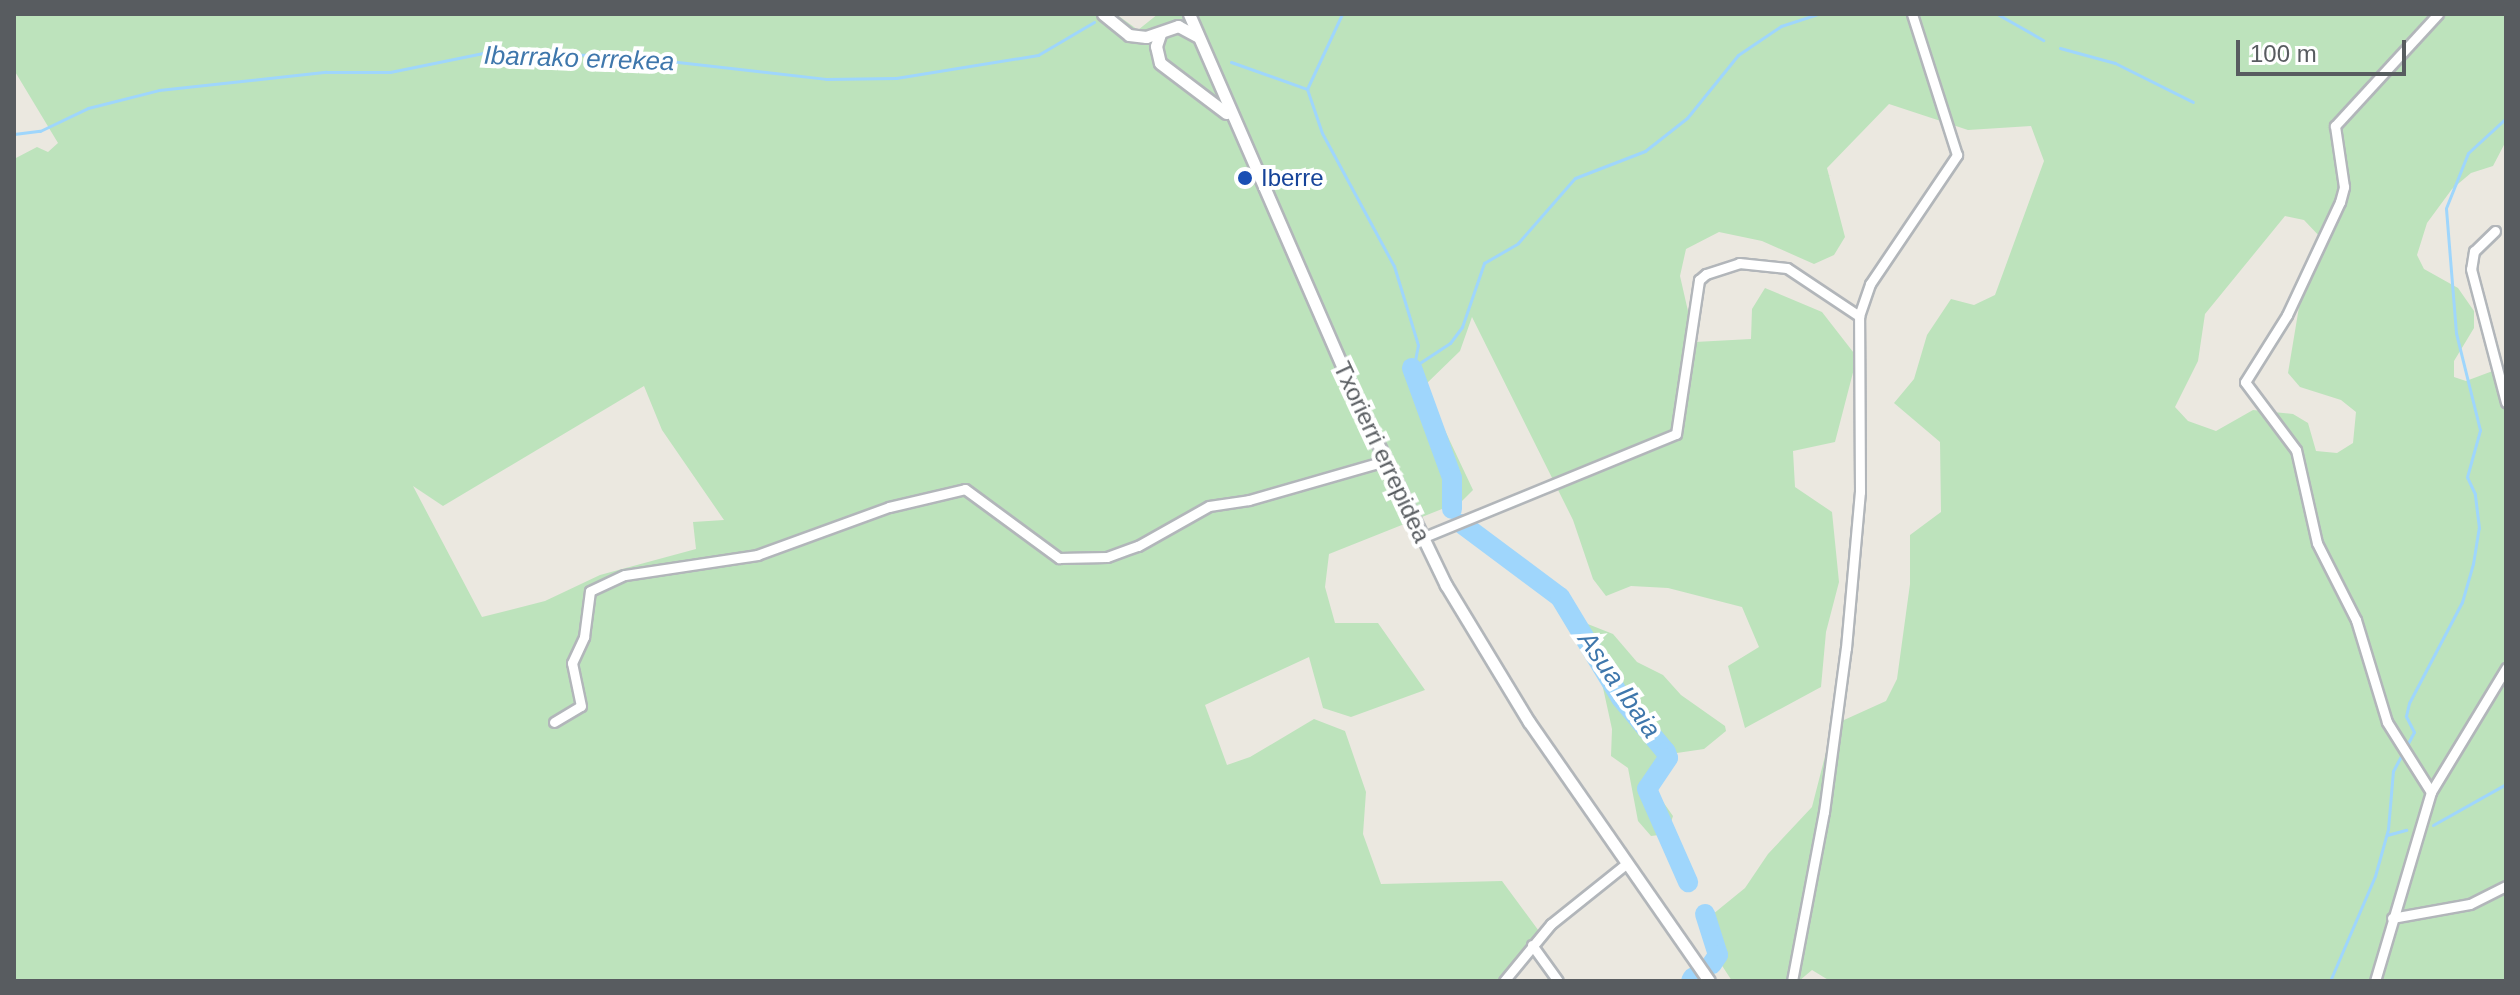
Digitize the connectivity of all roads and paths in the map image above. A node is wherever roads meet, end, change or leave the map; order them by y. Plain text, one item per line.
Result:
1 (1175, 14) edge
2 (1189, 14) edge
3 (1912, 14) edge
4 (2438, 14) edge
5 (1106, 18) edge
6 (1165, 31) junction
7 (1199, 38) junction
8 (1207, 65) junction
9 (1191, 84) junction
10 (1234, 121) junction
11 (2495, 231) dead end
12 (1859, 316) junction
13 (2506, 402) edge
14 (1385, 461) junction
15 (1422, 538) junction
16 (2506, 668) edge
17 (554, 722) dead end
18 (2431, 792) junction
19 (1626, 864) junction
20 (2506, 886) edge
21 (2392, 918) junction
22 (1532, 945) junction
23 (1504, 981) edge
24 (1558, 981) edge
25 (1709, 981) edge
26 (1792, 981) edge
27 (2375, 981) edge

1 - 6 street
2 - 7 street, Txorierri errepidea
3 - 12 street
4 - 18 street
5 - 6 street
6 - 7 street
6 - 9 street
7 - 8 street, Txorierri errepidea
8 - 9 street
8 - 10 street, Txorierri errepidea
9 - 10 street
10 - 14 street, Txorierri errepidea
11 - 13 street
12 - 15 street
12 - 26 street
14 - 15 street, Txorierri errepidea
14 - 17 street
15 - 19 street, Txorierri errepidea
16 - 18 street
18 - 21 street
19 - 22 street
19 - 25 street, Txorierri errepidea
20 - 21 street
21 - 27 street
22 - 23 street
22 - 24 street

